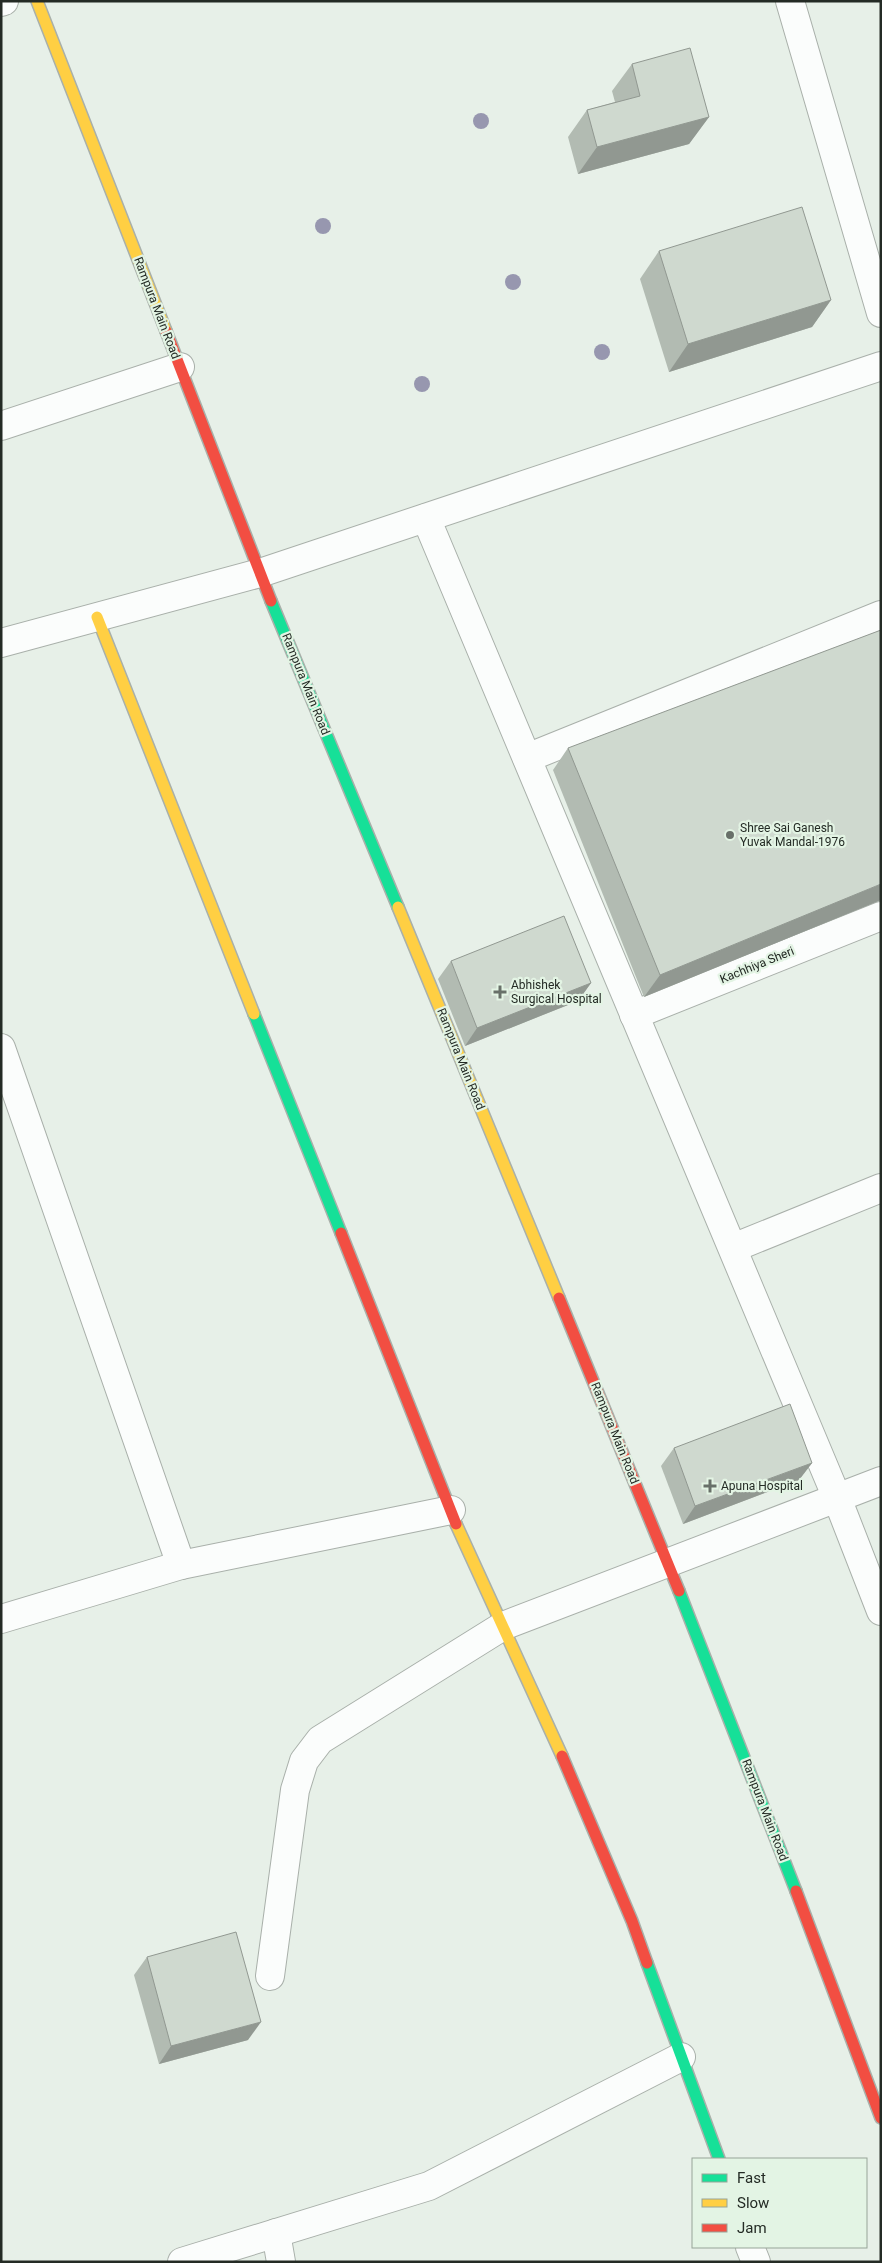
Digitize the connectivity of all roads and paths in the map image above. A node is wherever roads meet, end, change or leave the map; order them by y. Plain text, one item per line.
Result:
1 (37, 1) edge
2 (790, 1) edge
3 (881, 313) edge
4 (881, 366) edge
5 (180, 367) junction
6 (1, 426) edge
7 (426, 518) junction
8 (260, 573) junction
9 (881, 615) edge
10 (97, 617) junction
11 (1, 643) edge
12 (527, 758) junction
13 (881, 916) edge
14 (634, 1015) junction
15 (1, 1048) edge
16 (881, 1188) edge
17 (732, 1248) junction
18 (881, 1480) edge
19 (837, 1498) junction
20 (450, 1510) junction
21 (668, 1564) junction
22 (181, 1565) junction
23 (881, 1611) edge
24 (1, 1619) edge
25 (503, 1626) junction
26 (270, 1976) dead end
27 (682, 2057) junction
28 (881, 2118) edge
29 (719, 2158) edge
30 (276, 2233) junction
31 (750, 2248) edge
32 (182, 2262) edge
33 (281, 2262) edge
34 (756, 2262) edge

1 - 5 street, Rampura Main Road
2 - 3 street
4 - 7 street
5 - 6 street
5 - 8 street, Rampura Main Road
7 - 8 street
7 - 12 street
8 - 10 street
8 - 21 street, Rampura Main Road
9 - 12 street
10 - 11 street
10 - 20 street
12 - 14 street
13 - 14 street, Kachhiya Sheri
14 - 17 street
15 - 22 street
16 - 17 street
17 - 19 street
18 - 19 street
19 - 21 street
19 - 23 street
20 - 22 street
20 - 25 street
21 - 25 street
21 - 28 street, Rampura Main Road
22 - 24 street
25 - 26 street
25 - 27 street
27 - 29 street
27 - 30 street
30 - 32 street
30 - 33 street
31 - 34 street

